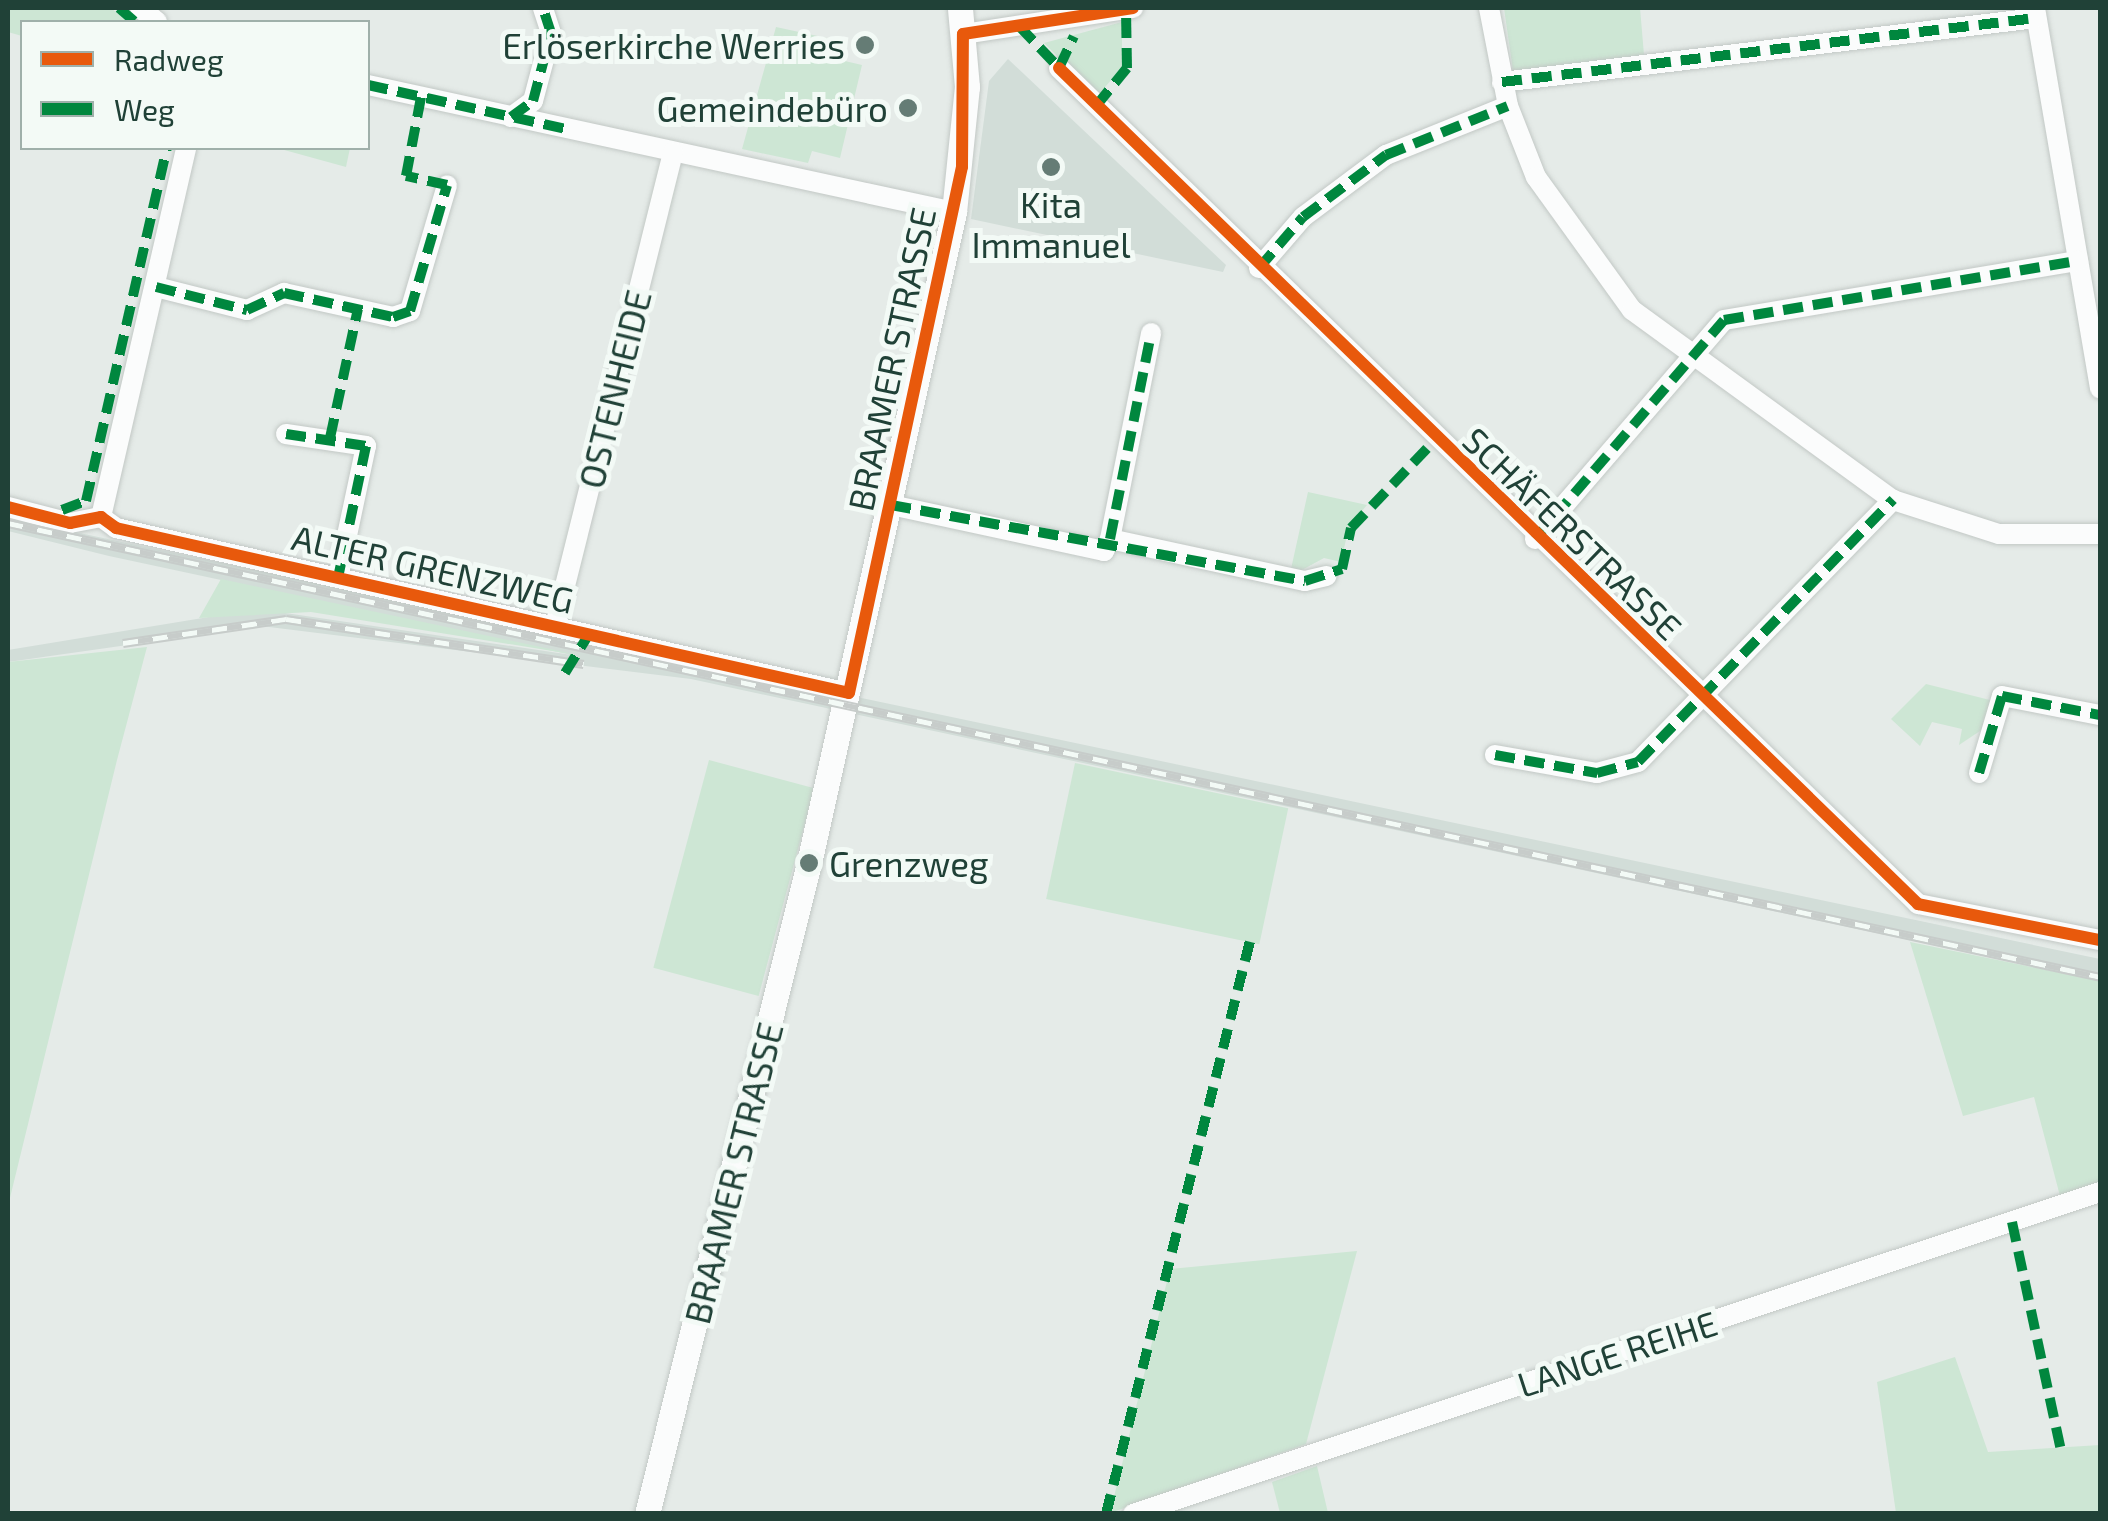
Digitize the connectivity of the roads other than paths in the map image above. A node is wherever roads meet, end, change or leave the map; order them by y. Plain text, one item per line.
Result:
1 (543, 8) edge
2 (960, 8) edge
3 (1133, 8) edge
4 (1489, 8) edge
5 (2036, 12) edge
6 (964, 34) junction
7 (1059, 68) dead end
8 (1502, 82) junction
9 (370, 85) edge
10 (1508, 106) junction
11 (512, 117) junction
12 (186, 150) edge
13 (673, 152) junction
14 (447, 184) dead end
15 (954, 212) junction
16 (2078, 260) junction
17 (1258, 268) junction
18 (156, 287) junction
19 (1151, 332) dead end
20 (1690, 360) junction
21 (2100, 388) edge
22 (286, 434) dead end
23 (1893, 500) junction
24 (891, 505) junction
25 (8, 506) edge
26 (101, 517) junction
27 (2100, 534) edge
28 (1110, 539) junction
29 (1535, 539) junction
30 (1326, 576) dead end
31 (338, 578) junction
32 (556, 626) junction
33 (849, 694) junction
34 (1703, 698) junction
35 (2100, 714) edge
36 (1495, 755) dead end
37 (1979, 773) dead end
38 (2100, 940) edge
39 (2100, 1192) edge
40 (647, 1514) edge
41 (1133, 1514) edge

1 - 11 street
2 - 6 street, BRAAMER STRASSE
3 - 6 street
4 - 8 street
5 - 8 street
5 - 16 street
6 - 15 street, BRAAMER STRASSE
7 - 17 street, SCHÄFERSTRASSE
8 - 10 street
9 - 11 street
10 - 17 street
10 - 20 street
11 - 13 street
12 - 18 street
13 - 15 street
13 - 32 street, OSTENHEIDE
14 - 18 street
15 - 24 street, BRAAMER STRASSE
16 - 20 street
16 - 21 street
17 - 29 street, SCHÄFERSTRASSE
18 - 26 street
19 - 28 street
20 - 23 street
20 - 29 street
22 - 31 street
23 - 27 street
23 - 34 street
24 - 28 street
24 - 33 street, BRAAMER STRASSE
25 - 26 street, ALTER GRENZWEG
26 - 31 street, ALTER GRENZWEG
28 - 30 street
29 - 34 street, SCHÄFERSTRASSE
31 - 32 street, ALTER GRENZWEG
32 - 33 street, ALTER GRENZWEG
33 - 40 street, BRAAMER STRASSE
34 - 36 street
34 - 38 street, SCHÄFERSTRASSE
35 - 37 street
39 - 41 street, LANGE REIHE

